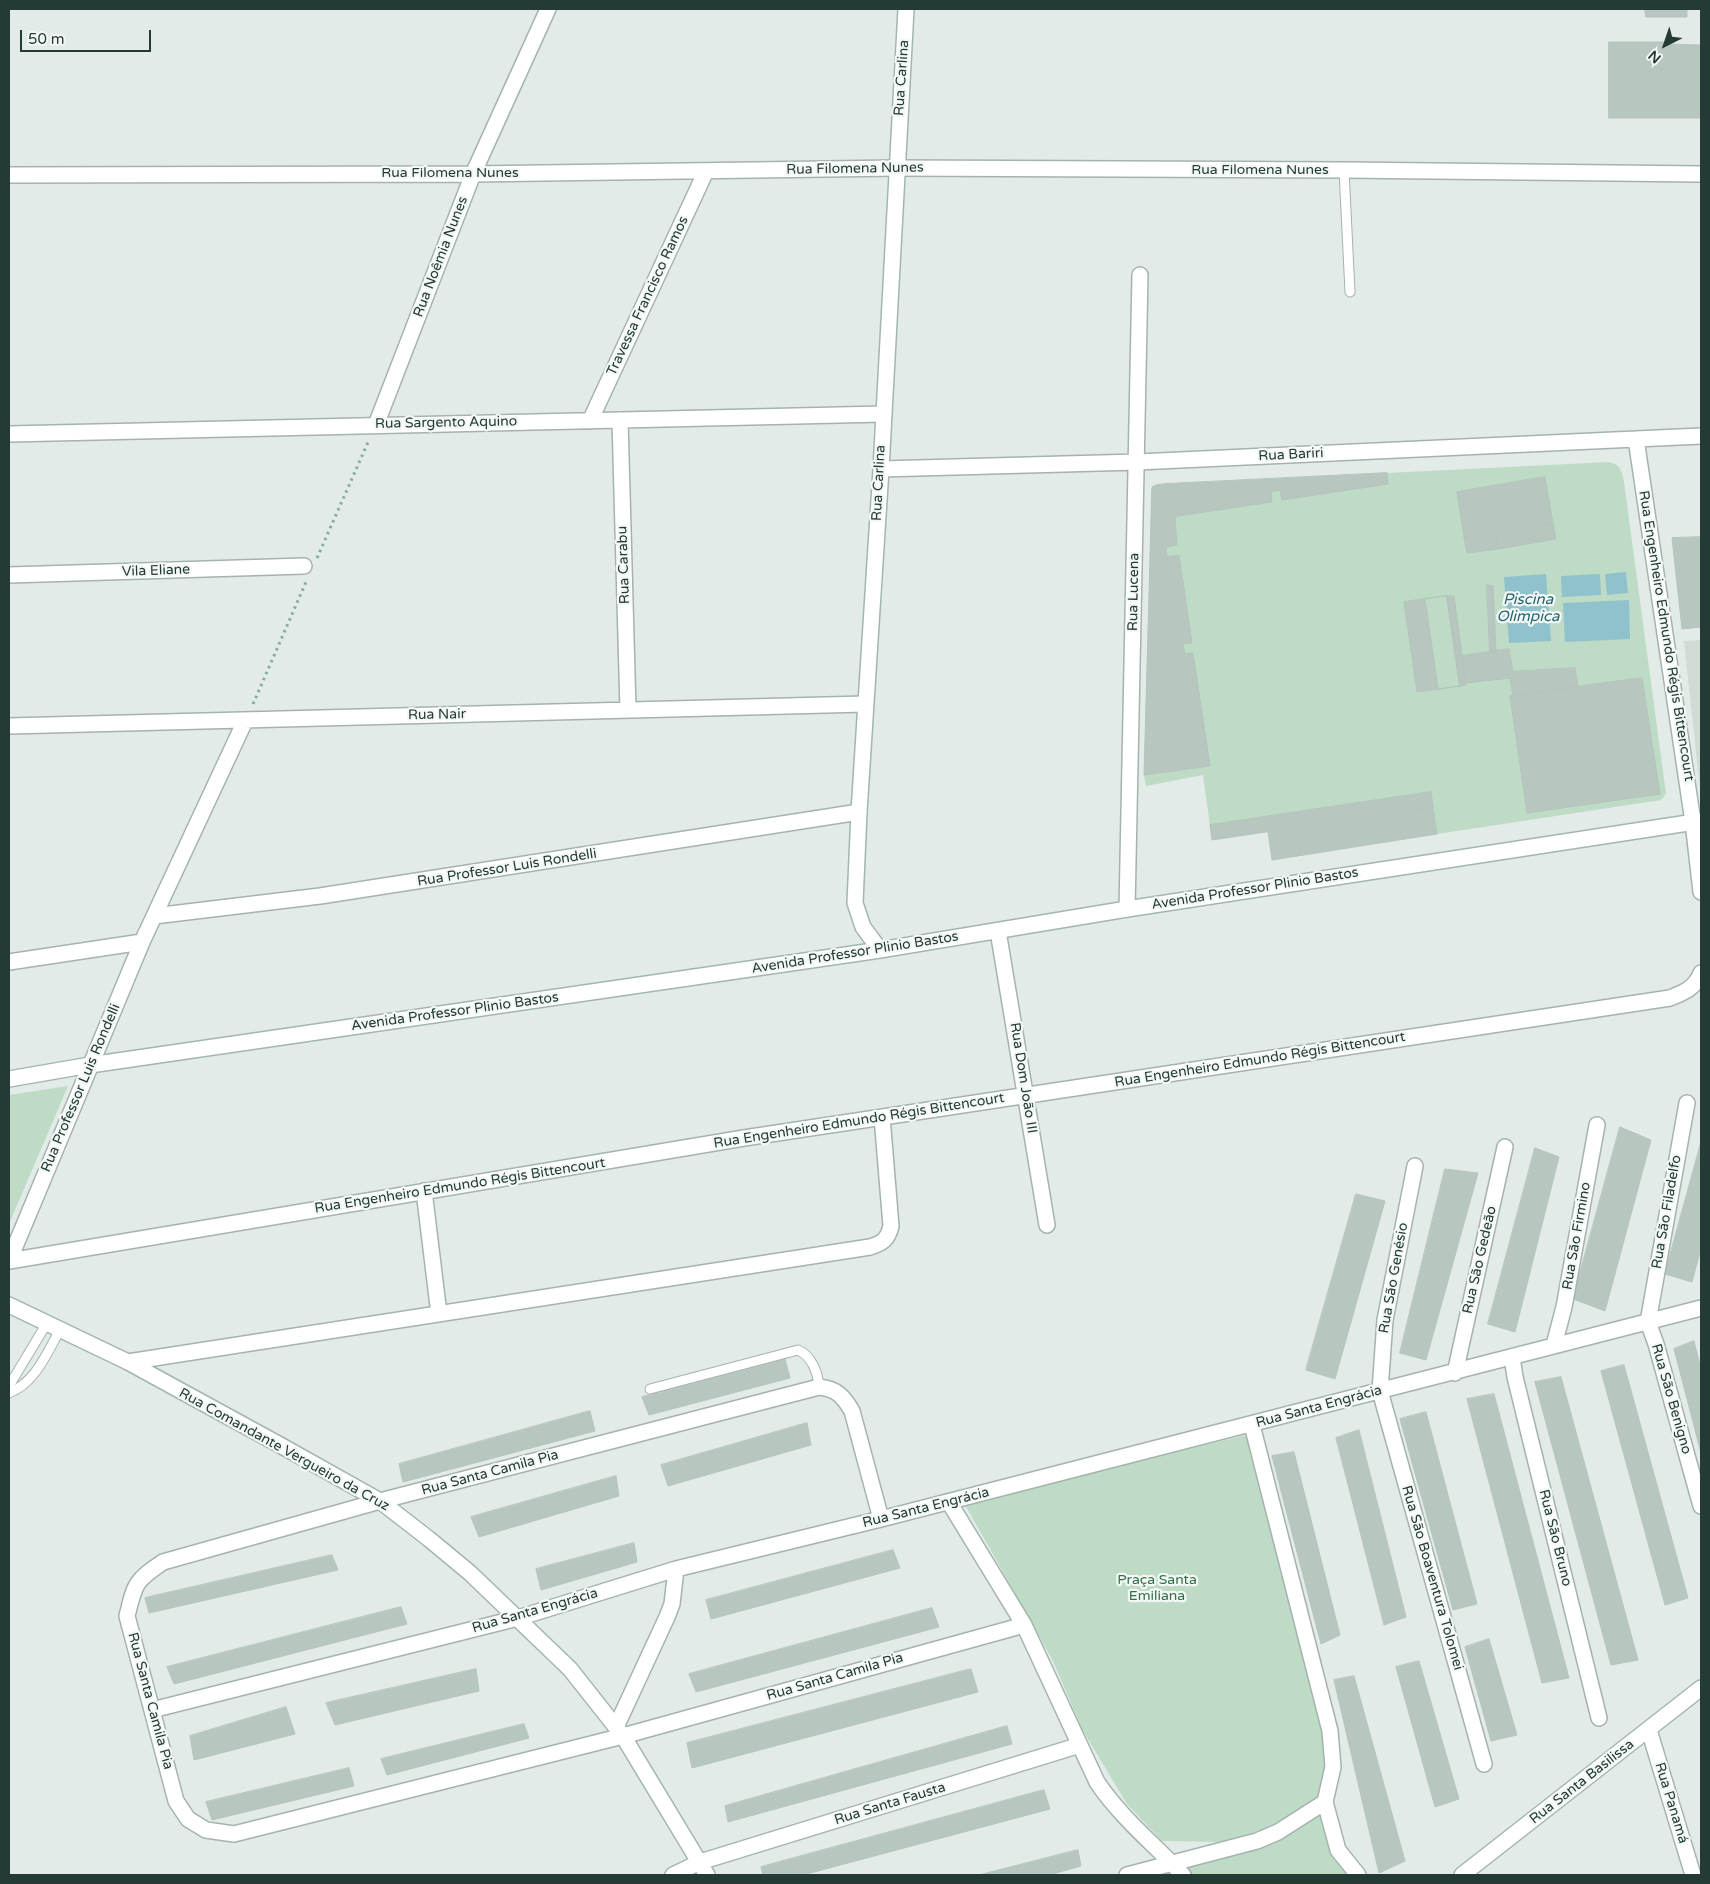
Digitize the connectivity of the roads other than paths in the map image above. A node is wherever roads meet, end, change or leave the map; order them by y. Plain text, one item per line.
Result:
1 (548, 9) edge
2 (906, 9) edge
3 (896, 168) junction
4 (1344, 170) junction
5 (706, 171) junction
6 (474, 174) junction
7 (1701, 174) edge
8 (9, 175) edge
9 (1140, 275) dead end
10 (1350, 292) dead end
11 (884, 414) junction
12 (620, 420) junction
13 (590, 421) junction
14 (376, 424) junction
15 (9, 434) edge
16 (1701, 436) edge
17 (1636, 439) junction
18 (1137, 462) junction
19 (880, 469) junction
20 (304, 566) dead end
21 (9, 575) edge
22 (865, 704) junction
23 (628, 710) junction
24 (245, 721) junction
25 (9, 726) edge
26 (858, 812) junction
27 (1697, 821) edge
28 (1701, 892) edge
29 (1127, 909) junction
30 (154, 916) junction
31 (998, 931) junction
32 (142, 942) junction
33 (880, 950) junction
34 (9, 962) edge
35 (1701, 973) edge
36 (90, 1065) junction
37 (9, 1079) edge
38 (1026, 1095) junction
39 (1687, 1103) dead end
40 (882, 1117) junction
41 (1597, 1126) dead end
42 (1505, 1147) dead end
43 (1415, 1166) dead end
44 (424, 1192) junction
45 (1047, 1225) dead end
46 (9, 1261) edge
47 (9, 1305) edge
48 (1701, 1308) edge
49 (439, 1314) junction
50 (1648, 1322) junction
51 (54, 1327) junction
52 (1554, 1345) junction
53 (1512, 1357) junction
54 (128, 1362) junction
55 (1455, 1373) junction
56 (9, 1386) edge
57 (819, 1387) junction
58 (650, 1389) dead end
59 (1380, 1391) junction
60 (9, 1393) edge
61 (1252, 1425) junction
62 (380, 1501) junction
63 (948, 1502) junction
64 (1701, 1506) edge
65 (881, 1520) junction
66 (676, 1569) junction
67 (518, 1618) junction
68 (1024, 1625) junction
69 (1701, 1688) edge
70 (152, 1710) junction
71 (1599, 1718) dead end
72 (1649, 1730) junction
73 (620, 1732) junction
74 (1080, 1745) junction
75 (1484, 1764) dead end
76 (1325, 1802) junction
77 (1172, 1863) junction
78 (704, 1869) edge
79 (673, 1875) edge
80 (1127, 1875) edge
81 (1183, 1875) edge
82 (1358, 1875) edge
83 (1462, 1875) edge
84 (1693, 1875) edge

1 - 6 street, Rua Noêmia Nunes
2 - 3 street, Rua Carlina
3 - 4 street, Rua Filomena Nunes
3 - 5 street, Rua Filomena Nunes
3 - 11 street, Rua Carlina
4 - 7 street, Rua Filomena Nunes
4 - 10 lane
5 - 6 street, Rua Filomena Nunes
5 - 13 street, Travessa Francisco Ramos
6 - 8 street, Rua Filomena Nunes
6 - 14 street, Rua Noêmia Nunes
9 - 18 street, Rua Lucena
11 - 12 street, Rua Sargento Aquino
11 - 19 street, Rua Carlina
12 - 13 street, Rua Sargento Aquino
12 - 23 street, Rua Carabu
13 - 14 street, Rua Sargento Aquino
14 - 15 street, Rua Sargento Aquino
16 - 17 street, Rua Bariri
17 - 18 street, Rua Bariri
17 - 27 street, Rua Engenheiro Edmundo Régis Bittencourt
18 - 19 street, Rua Bariri
18 - 29 street, Rua Lucena
19 - 22 street, Rua Carlina
20 - 21 street, Vila Eliane
22 - 23 street, Rua Nair
22 - 26 street, Rua Carlina
23 - 24 street, Rua Nair
24 - 25 street, Rua Nair
24 - 30 street, Rua Professor Luis Rondelli
26 - 30 street, Rua Professor Luis Rondelli
26 - 33 street, Rua Carlina
27 - 28 street, Rua Engenheiro Edmundo Régis Bittencourt
27 - 29 street, Avenida Professor Plinio Bastos
29 - 31 street, Avenida Professor Plinio Bastos
30 - 32 street, Rua Professor Luis Rondelli
31 - 33 street, Avenida Professor Plinio Bastos
31 - 38 street, Rua Dom João III
32 - 34 street
32 - 36 street, Rua Professor Luis Rondelli
33 - 36 street, Avenida Professor Plinio Bastos
35 - 38 street, Rua Engenheiro Edmundo Régis Bittencourt
36 - 37 street, Avenida Professor Plinio Bastos
36 - 46 street, Rua Professor Luis Rondelli
38 - 40 street, Rua Engenheiro Edmundo Régis Bittencourt
38 - 45 street, Rua Dom João III
39 - 50 street, Rua São Filadelfo
40 - 44 street, Rua Engenheiro Edmundo Régis Bittencourt
40 - 49 street
41 - 52 street, Rua São Firmino
42 - 55 street, Rua São Gedeão
43 - 59 street, Rua São Genésio
44 - 46 street, Rua Engenheiro Edmundo Régis Bittencourt
44 - 49 street
47 - 51 street, Rua Comandante Vergueiro da Cruz
48 - 50 street, Rua Santa Engrácia
49 - 54 street
50 - 52 street, Rua Santa Engrácia
50 - 64 street, Rua São Benigno
51 - 54 street, Rua Comandante Vergueiro da Cruz
51 - 56 lane
51 - 60 lane
52 - 53 street, Rua Santa Engrácia
53 - 55 street, Rua Santa Engrácia
53 - 71 street, Rua São Bruno
54 - 62 street, Rua Comandante Vergueiro da Cruz
55 - 59 street, Rua Santa Engrácia
57 - 58 lane
57 - 62 street, Rua Santa Camila Pia
57 - 65 street
59 - 61 street, Rua Santa Engrácia
59 - 75 street, Rua São Boaventura Tolomei
61 - 63 street, Rua Santa Engrácia
61 - 76 street
62 - 67 street, Rua Comandante Vergueiro da Cruz
62 - 70 street, Rua Santa Camila Pia
63 - 65 street, Rua Santa Engrácia
63 - 68 street
65 - 66 street, Rua Santa Engrácia
66 - 67 street, Rua Santa Engrácia
66 - 73 street
67 - 70 street, Rua Santa Engrácia
67 - 73 street, Rua Comandante Vergueiro da Cruz
68 - 73 street, Rua Santa Camila Pia
68 - 74 street
69 - 72 street, Rua Santa Basilissa
70 - 73 street, Rua Santa Camila Pia
72 - 83 street, Rua Santa Basilissa
72 - 84 street, Rua Panamá
73 - 78 street, Rua Comandante Vergueiro da Cruz
74 - 77 street
74 - 78 street, Rua Santa Fausta
76 - 77 street
76 - 82 street
77 - 80 street
77 - 81 street
78 - 79 street, Rua Santa Fausta

